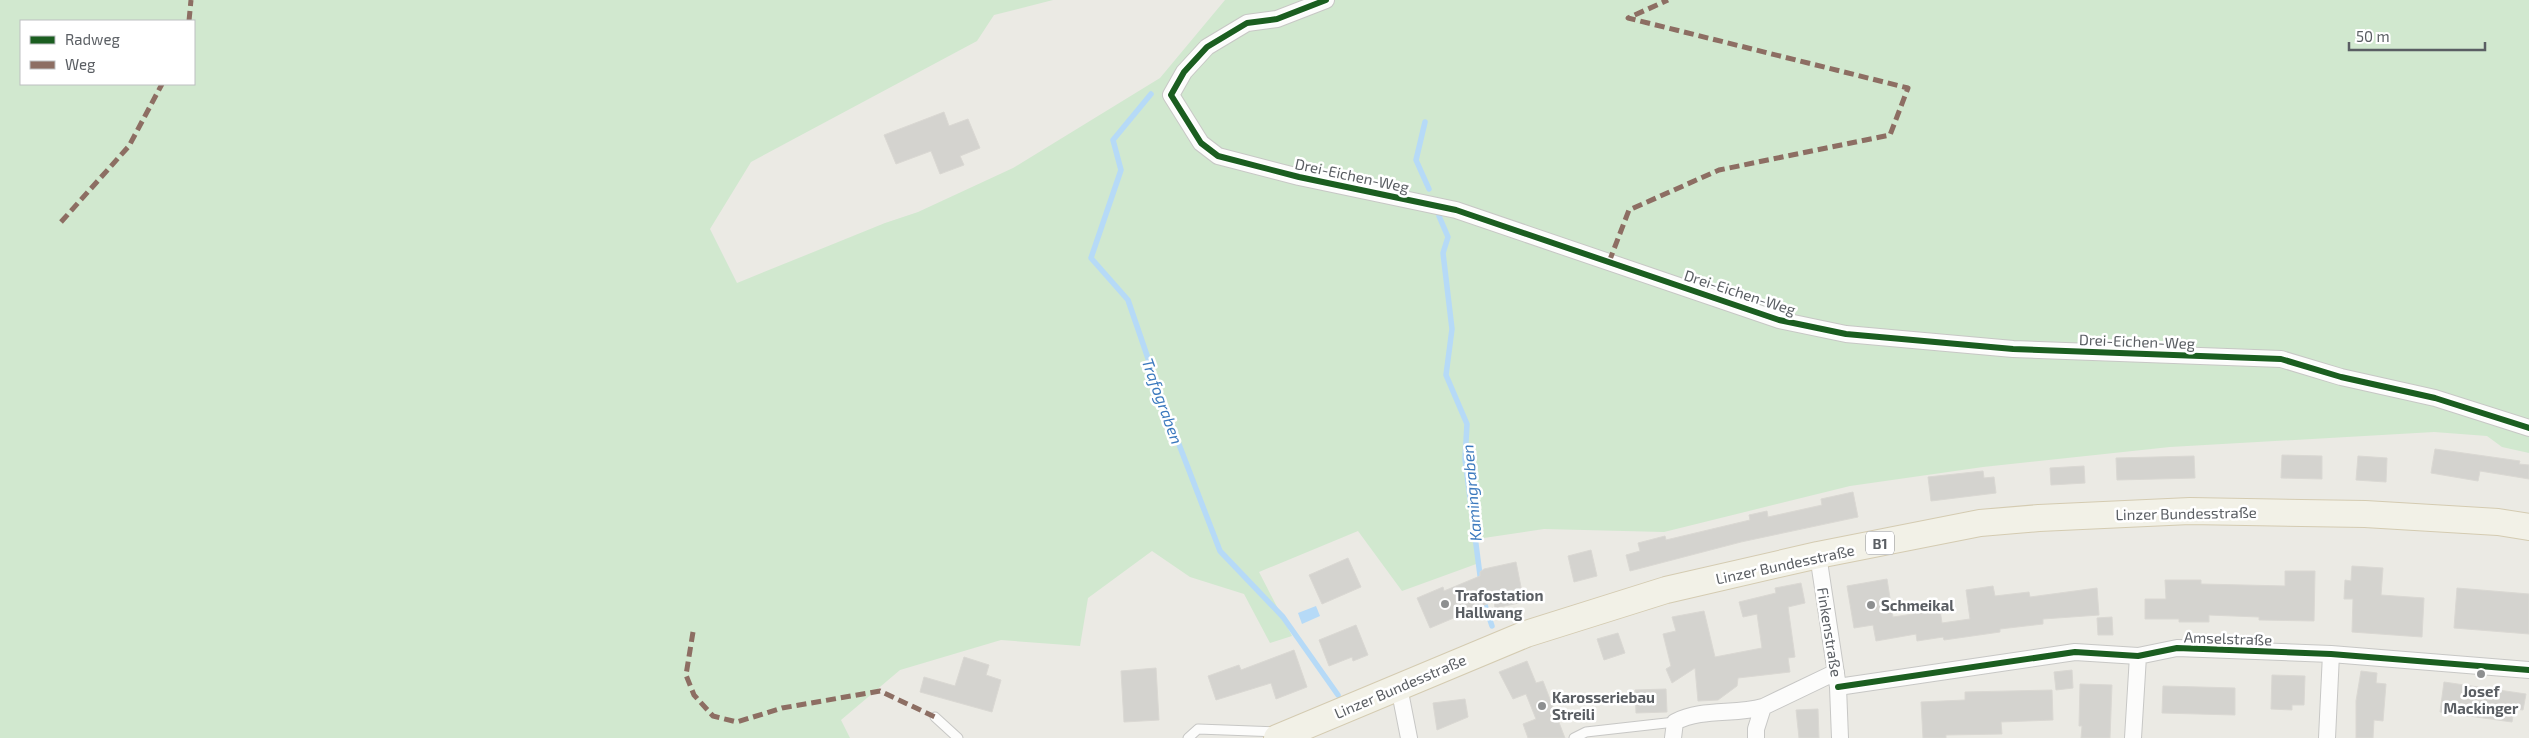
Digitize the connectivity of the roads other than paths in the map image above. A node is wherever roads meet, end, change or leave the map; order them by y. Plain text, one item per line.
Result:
1 (1326, 0) edge
2 (2529, 428) edge
3 (2529, 526) edge
4 (1818, 556) junction
5 (2331, 654) junction
6 (2138, 656) junction
7 (2529, 670) edge
8 (1837, 680) junction
9 (1399, 687) junction
10 (1763, 706) junction
11 (935, 717) dead end
12 (1674, 730) edge
13 (1284, 735) edge
14 (958, 738) edge
15 (1188, 738) edge
16 (1409, 738) edge
17 (1574, 738) edge
18 (1756, 738) edge
19 (1840, 738) edge
20 (2133, 738) edge
21 (2327, 738) edge

1 - 2 street, Drei-Eichen-Weg
3 - 4 main road, Linzer Bundesstraße / B1
4 - 8 street, Finkenstraße
4 - 9 main road, Linzer Bundesstraße / B1
5 - 6 street, Amselstraße
5 - 7 street, Amselstraße
5 - 21 street
6 - 8 street, Amselstraße
6 - 20 street
8 - 10 street, Amselstraße
8 - 19 street, Finkenstraße
9 - 13 main road, Linzer Bundesstraße / B1
9 - 16 street
10 - 12 street, Amselstraße
10 - 18 street
11 - 14 lane
12 - 17 lane
13 - 15 lane

